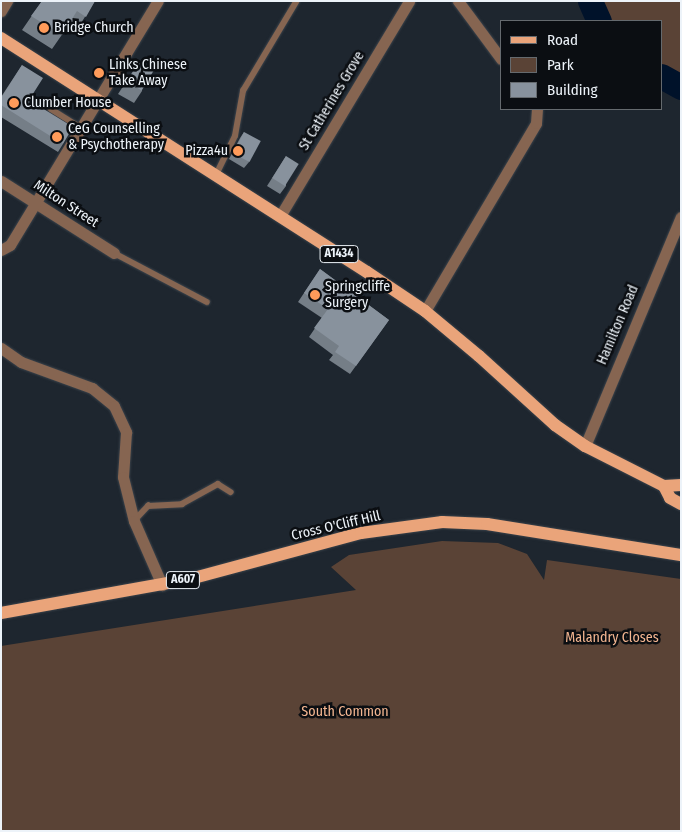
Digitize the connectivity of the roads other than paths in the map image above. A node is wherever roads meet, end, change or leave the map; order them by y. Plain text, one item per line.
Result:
1 (7, 1) edge
2 (158, 1) edge
3 (409, 1) edge
4 (458, 1) edge
5 (296, 2) edge
6 (1, 11) edge
7 (1, 38) edge
8 (500, 58) edge
9 (98, 100) junction
10 (51, 109) dead end
11 (537, 110) edge
12 (82, 128) junction
13 (215, 177) junction
14 (1, 180) edge
15 (36, 203) junction
16 (280, 216) junction
17 (681, 217) edge
18 (6, 248) edge
19 (114, 253) joint
20 (207, 302) dead end
21 (424, 311) junction
22 (1, 348) edge
23 (585, 446) junction
24 (681, 485) edge
25 (664, 486) junction
26 (231, 492) dead end
27 (681, 504) edge
28 (134, 521) junction
29 (681, 555) edge
30 (162, 584) junction
31 (1, 613) edge

1 - 6 street
2 - 9 street
3 - 16 street, St Catherines Grove
4 - 8 street
5 - 13 lane
7 - 9 main road, A1434
9 - 12 street
9 - 13 main road, A1434
10 - 12 lane
11 - 21 street
12 - 15 street
13 - 16 main road, A1434
14 - 15 street, Milton Street
15 - 18 street
15 - 19 street, Milton Street
16 - 21 main road, A1434
17 - 23 street, Hamilton Road
19 - 20 lane
21 - 23 main road, A1434
22 - 28 street
23 - 25 main road, A1434
24 - 25 main road
25 - 27 main road, A1434
26 - 28 lane
28 - 30 street
29 - 30 main road, Cross O'Cliff Hill / A607
30 - 31 main road, Cross O'Cliff Hill / A607

